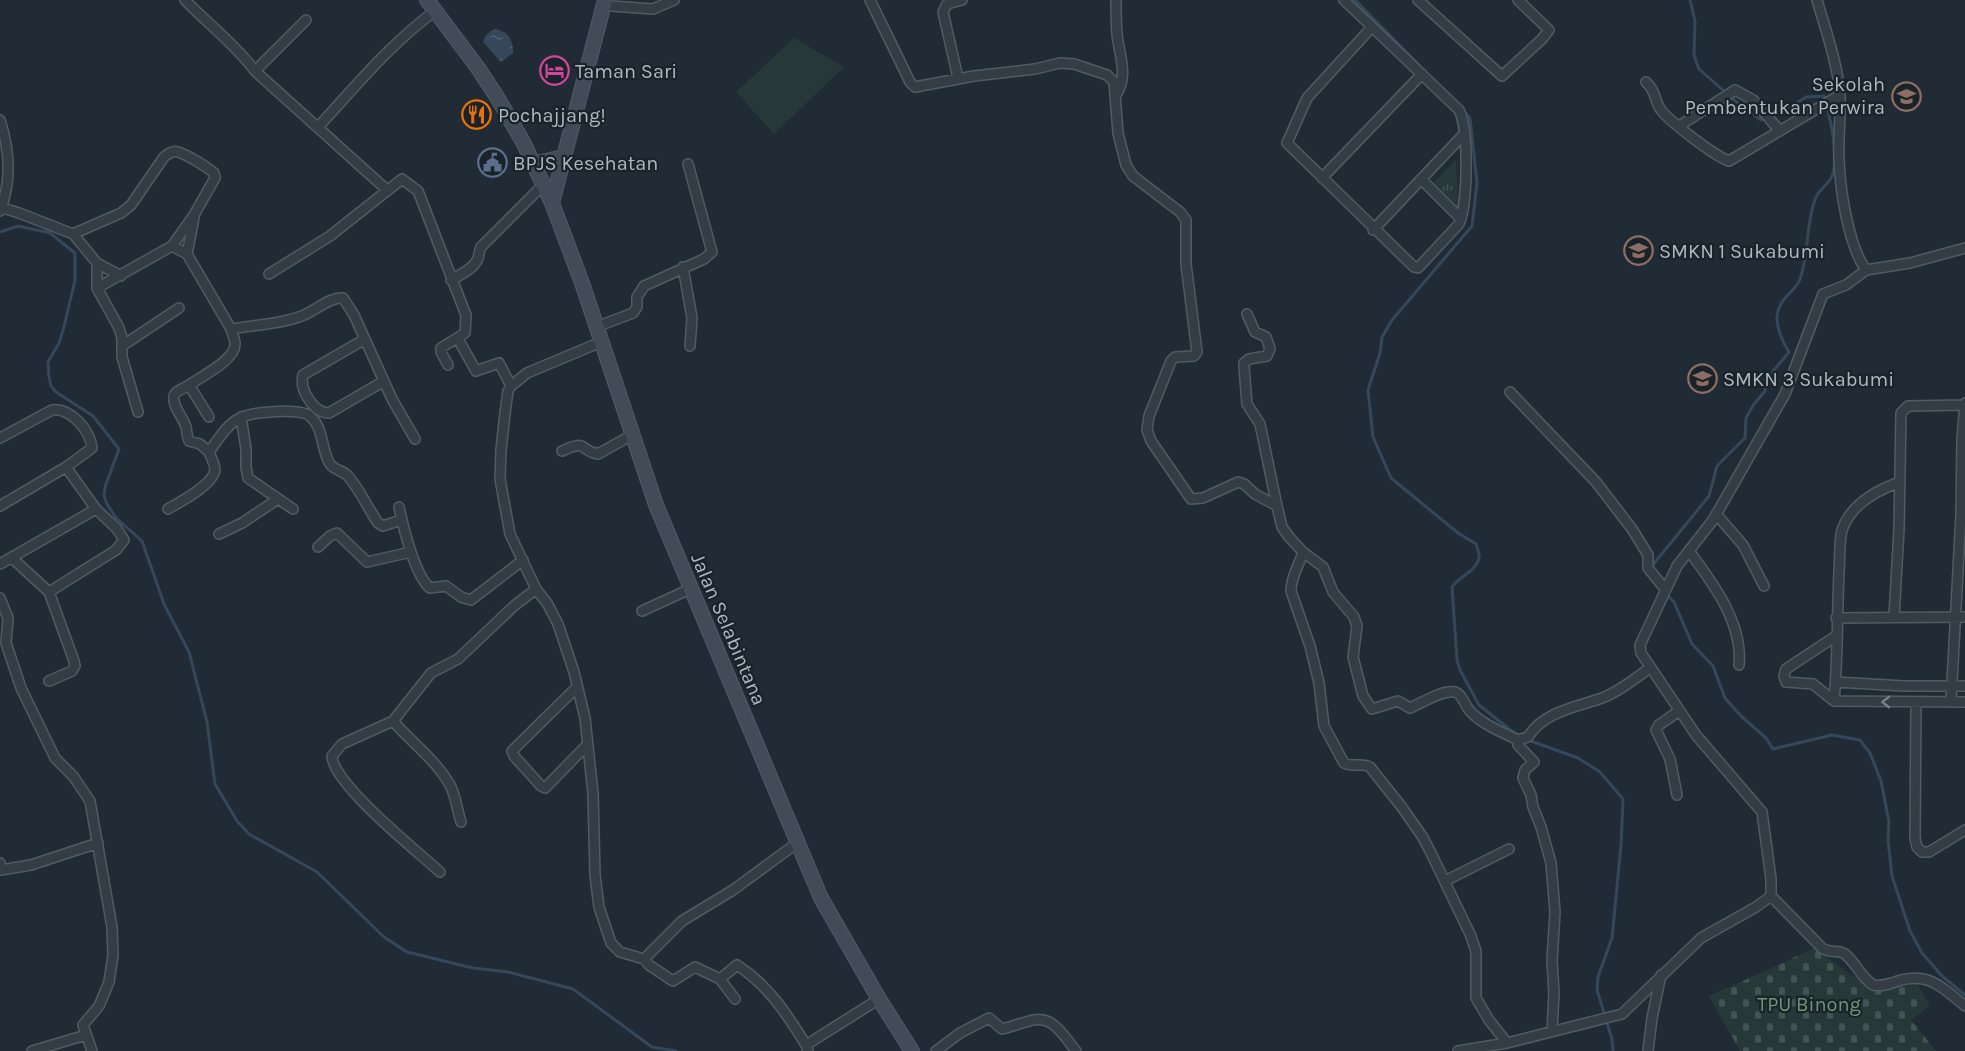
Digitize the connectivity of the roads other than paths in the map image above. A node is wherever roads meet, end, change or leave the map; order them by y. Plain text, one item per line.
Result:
1 (185, 0) edge
2 (674, 0) edge
3 (870, 0) edge
4 (962, 0) edge
5 (1116, 0) edge
6 (1344, 0) edge
7 (1418, 0) edge
8 (1435, 0) edge
9 (1518, 0) edge
10 (1817, 0) edge
11 (605, 2) edge
12 (431, 6) edge
13 (1426, 9) junction
14 (306, 20) dead end
15 (1372, 27) junction
16 (255, 71) junction
17 (1422, 74) junction
18 (958, 78) junction
19 (1646, 82) dead end
20 (1116, 95) junction
21 (1840, 95) junction
22 (0, 120) edge
23 (1679, 126) junction
24 (318, 127) junction
25 (1779, 131) junction
26 (1464, 134) junction
27 (564, 157) junction
28 (533, 164) junction
29 (688, 164) dead end
30 (1322, 178) junction
31 (1421, 179) junction
32 (543, 185) junction
33 (387, 190) junction
34 (552, 203) junction
35 (1, 209) edge
36 (194, 215) junction
37 (1461, 219) junction
38 (1373, 230) junction
39 (73, 234) junction
40 (172, 246) junction
41 (1965, 248) edge
42 (187, 254) junction
43 (97, 263) junction
44 (683, 267) junction
45 (1866, 270) junction
46 (269, 273) dead end
47 (121, 276) junction
48 (451, 280) junction
49 (97, 288) junction
50 (178, 308) dead end
51 (1246, 314) dead end
52 (596, 327) junction
53 (231, 329) junction
54 (365, 339) junction
55 (458, 339) junction
56 (601, 342) junction
57 (122, 346) junction
58 (690, 346) dead end
59 (448, 365) dead end
60 (384, 381) junction
61 (189, 385) junction
62 (510, 386) junction
63 (1510, 392) dead end
64 (1965, 404) edge
65 (138, 412) dead end
66 (209, 417) dead end
67 (241, 417) junction
68 (632, 435) junction
69 (0, 438) edge
70 (415, 439) dead end
71 (562, 451) dead end
72 (209, 452) junction
73 (66, 467) junction
74 (1900, 482) junction
75 (278, 499) junction
76 (0, 506) edge
77 (1277, 506) junction
78 (399, 507) dead end
79 (96, 509) junction
80 (168, 510) dead end
81 (293, 510) dead end
82 (1716, 514) junction
83 (401, 520) junction
84 (219, 534) dead end
85 (318, 547) dead end
86 (1689, 551) junction
87 (411, 552) junction
88 (1303, 552) junction
89 (1962, 557) edge
90 (12, 558) junction
91 (523, 561) junction
92 (0, 564) edge
93 (1764, 586) dead end
94 (536, 589) junction
95 (690, 589) junction
96 (1665, 589) junction
97 (49, 592) junction
98 (0, 598) edge
99 (642, 611) dead end
100 (1960, 616) edge
101 (1894, 617) junction
102 (1836, 618) junction
103 (1836, 636) junction
104 (1739, 665) dead end
105 (1650, 668) junction
106 (49, 681) dead end
107 (1836, 682) junction
108 (1953, 685) junction
109 (1965, 686) edge
110 (577, 687) junction
111 (1965, 694) edge
112 (1834, 700) junction
113 (1951, 702) junction
114 (1965, 702) edge
115 (1916, 703) junction
116 (1678, 711) junction
117 (393, 721) junction
118 (1518, 740) junction
119 (587, 745) junction
120 (1677, 795) dead end
121 (461, 822) dead end
122 (1965, 830) edge
123 (98, 843) junction
124 (797, 843) junction
125 (1509, 849) dead end
126 (0, 863) edge
127 (440, 873) dead end
128 (1445, 881) junction
129 (1771, 897) junction
130 (644, 959) junction
131 (1661, 975) junction
132 (720, 979) junction
133 (735, 999) dead end
134 (879, 999) junction
135 (1965, 1006) edge
136 (1552, 1031) junction
137 (86, 1035) junction
138 (1507, 1043) junction
139 (807, 1048) edge
140 (32, 1051) edge
141 (92, 1051) edge
142 (912, 1051) edge
143 (936, 1051) edge
144 (1076, 1051) edge
145 (1458, 1051) edge
146 (1648, 1051) edge

1 - 16 street
2 - 11 street
3 - 18 street
4 - 18 street
5 - 20 street
6 - 15 street
7 - 13 street
8 - 13 street
9 - 13 street
10 - 21 street
11 - 27 street
12 - 24 street
12 - 28 street, Jalan Selabintana
14 - 16 street
15 - 17 street
15 - 30 street
16 - 24 street
17 - 26 street
17 - 30 street
18 - 20 street
19 - 23 street
20 - 77 street
21 - 25 street
21 - 45 street
22 - 35 street
23 - 25 street
23 - 25 street
24 - 33 street
26 - 31 street
26 - 37 street
27 - 28 street
27 - 34 street
28 - 32 street, Jalan Selabintana
29 - 44 street
30 - 38 street
31 - 37 street
31 - 38 street
32 - 34 street, Jalan Selabintana
32 - 48 street
33 - 46 street
33 - 48 street
34 - 52 street, Jalan Selabintana
35 - 39 street
36 - 39 street
36 - 40 street
36 - 42 street
37 - 38 street
39 - 43 street
40 - 42 street
40 - 47 street
41 - 45 street
42 - 53 street
43 - 47 street
43 - 49 street
44 - 52 street
44 - 58 street
45 - 82 street
47 - 49 street
48 - 55 street
49 - 57 street
50 - 57 street
51 - 77 street
52 - 56 street, Jalan Selabintana
53 - 54 street
53 - 61 street
54 - 60 street
54 - 60 street
55 - 59 street
55 - 62 street
56 - 62 street
56 - 68 street, Jalan Selabintana
57 - 65 street
60 - 70 street
61 - 66 street
61 - 72 street
62 - 91 street
63 - 96 street
64 - 74 street
64 - 89 street
67 - 72 street
67 - 75 street
67 - 83 street
68 - 71 street
68 - 95 street, Jalan Selabintana
69 - 73 street
72 - 80 street
73 - 76 street
73 - 79 street
74 - 101 street
74 - 102 street
75 - 81 street
75 - 84 street
77 - 88 street
78 - 83 street
79 - 90 street
79 - 97 street
82 - 86 street
82 - 93 street
83 - 87 street
85 - 87 street
86 - 96 street
86 - 104 street
87 - 91 street
88 - 118 street
88 - 128 street
89 - 100 street
90 - 92 street
90 - 97 street
91 - 94 street
94 - 110 street
94 - 117 street
95 - 99 street
95 - 124 street, Jalan Selabintana
96 - 105 street
97 - 106 street
98 - 123 street
100 - 101 street
100 - 108 street
101 - 102 street
102 - 103 street
103 - 107 street
103 - 112 street
105 - 116 street
105 - 118 street
107 - 108 street
107 - 112 street
108 - 109 street
108 - 113 street
110 - 119 street
110 - 119 street
111 - 114 street
115 -> 112 street
113 - 114 street
113 - 115 street
115 - 122 street
116 - 120 street
116 - 129 street
117 - 121 street
117 - 127 street
118 - 136 street
119 - 130 street
123 - 126 street
123 - 137 street
124 - 130 street
124 - 134 street, Jalan Selabintana
125 - 128 street
128 - 138 street
129 - 131 street
129 - 135 street
130 - 132 street
131 - 136 street
131 - 146 street
132 - 133 street
132 - 139 street
134 - 139 street
134 - 142 street, Jalan Selabintana
136 - 138 street
137 - 140 street
137 - 141 street
138 - 145 street
143 - 144 street

